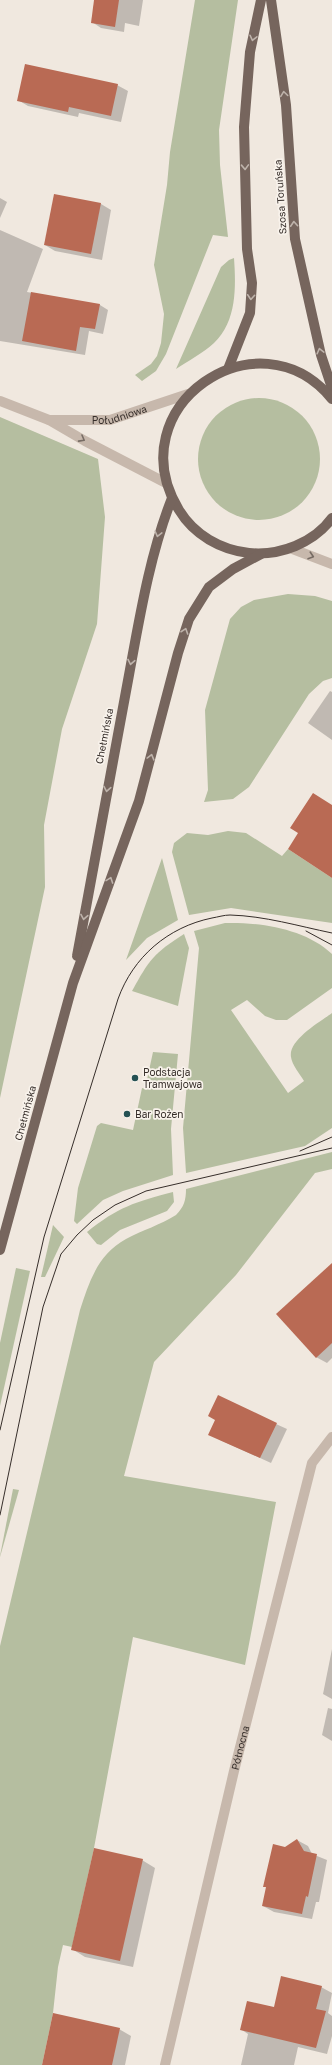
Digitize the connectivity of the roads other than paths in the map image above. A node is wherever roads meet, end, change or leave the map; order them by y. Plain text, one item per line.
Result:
1 (261, 0) edge
2 (270, 0) edge
3 (228, 369) junction
4 (332, 388) edge
5 (188, 394) junction
6 (332, 399) edge
7 (0, 401) edge
8 (49, 420) junction
9 (166, 483) junction
10 (172, 498) junction
11 (332, 518) edge
12 (290, 548) junction
13 (261, 554) junction
14 (332, 564) edge
15 (73, 982) junction
16 (0, 1250) edge
17 (332, 1437) edge
18 (165, 2065) edge

1 -> 3 main road
4 -> 2 main road, Szosa Toruńska
3 - 5 main road
3 - 6 main road
5 - 8 street, Południowa
5 - 9 main road
7 - 8 street, Południowa
8 -> 9 street, Południowa
9 - 10 main road
10 - 13 main road
10 -> 15 main road, Chełmińska
11 - 12 main road
12 - 13 main road
12 -> 14 street
15 -> 13 main road, Chełmińska
15 - 16 main road, Chełmińska
17 - 18 street, Północna

